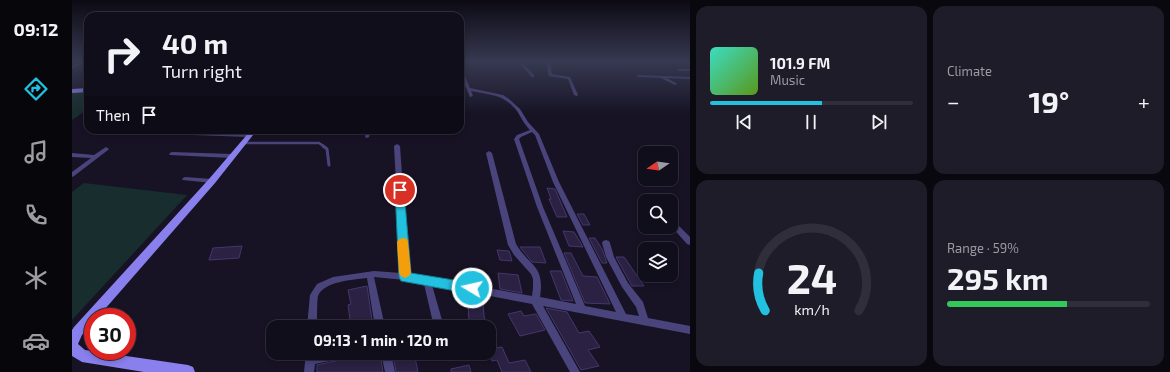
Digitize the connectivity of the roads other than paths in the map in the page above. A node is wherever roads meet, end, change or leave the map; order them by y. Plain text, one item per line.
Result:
1 (464, 79) edge
2 (570, 79) edge
3 (667, 79) edge
4 (675, 84) dead end
5 (468, 89) junction
6 (84, 90) edge
7 (72, 91) edge
8 (576, 95) dead end
9 (471, 96) dead end
10 (533, 130) junction
11 (186, 134) edge
12 (368, 134) edge
13 (248, 137) edge
14 (367, 137) dead end
15 (397, 146) dead end
16 (106, 149) dead end
17 (489, 153) dead end
18 (172, 154) dead end
19 (72, 155) edge
20 (232, 156) junction
21 (96, 157) junction
22 (329, 165) dead end
23 (72, 175) edge
24 (185, 179) dead end
25 (212, 181) junction
26 (678, 229) edge
27 (690, 242) edge
28 (606, 243) dead end
29 (370, 275) junction
30 (405, 277) junction
31 (427, 281) junction
32 (535, 300) junction
33 (582, 308) junction
34 (623, 317) junction
35 (312, 320) edge
36 (379, 320) edge
37 (437, 320) edge
38 (645, 322) junction
39 (690, 330) edge
40 (72, 342) edge
41 (72, 348) edge
42 (77, 356) edge
43 (310, 360) edge
44 (387, 360) edge
45 (188, 372) edge
46 (309, 372) edge
47 (390, 372) edge
48 (575, 372) edge

1 - 5 street
2 - 8 street
3 - 4 street
5 - 9 street
5 - 10 street
6 - 7 street
10 - 33 street
10 - 34 street
11 - 13 street
12 - 14 street
13 - 20 street
13 - 22 lane
15 - 30 street
16 - 21 street
17 - 32 street
18 - 20 street
19 - 21 street
20 - 25 street
21 - 23 street
24 - 25 street
25 - 40 street
26 - 27 street
28 - 38 street
29 - 30 street
29 - 35 street
29 - 36 street
30 - 31 street
31 - 32 street
31 - 37 street
32 - 33 street
32 - 48 street
33 - 34 street
34 - 38 street
38 - 39 street
41 - 42 street
42 - 45 street
43 - 46 street
44 - 47 street

